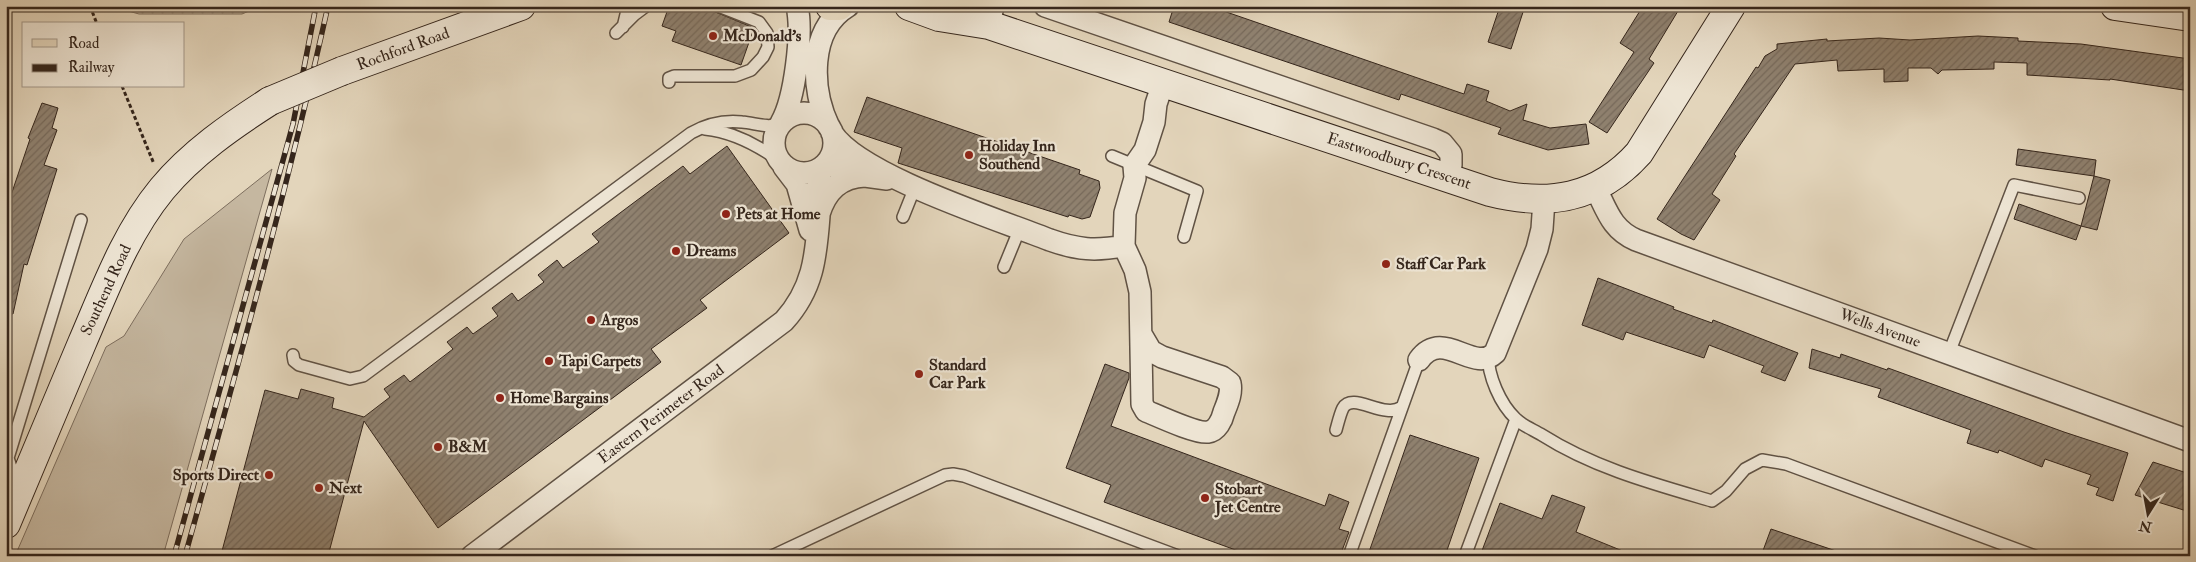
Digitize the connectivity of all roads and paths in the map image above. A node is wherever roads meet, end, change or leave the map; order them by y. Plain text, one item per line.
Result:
1 (90, 6) edge
2 (520, 6) edge
3 (628, 6) edge
4 (646, 6) edge
5 (718, 6) edge
6 (797, 6) edge
7 (830, 6) edge
8 (839, 6) edge
9 (848, 6) edge
10 (909, 6) edge
11 (963, 6) edge
12 (1045, 6) edge
13 (1731, 6) edge
14 (2115, 6) edge
15 (991, 16) edge
16 (2190, 17) edge
17 (96, 22) edge
18 (669, 82) dead end
19 (123, 88) edge
20 (1160, 94) junction
21 (270, 101) joint
22 (781, 123) junction
23 (831, 130) junction
24 (691, 133) junction
25 (1112, 156) dead end
26 (781, 164) junction
27 (824, 166) junction
28 (1134, 166) junction
29 (865, 176) junction
30 (1447, 177) junction
31 (907, 184) junction
32 (1595, 187) junction
33 (163, 188) junction
34 (2079, 198) dead end
35 (1544, 200) junction
36 (819, 214) junction
37 (903, 218) dead end
38 (81, 220) dead end
39 (1020, 228) junction
40 (1124, 237) junction
41 (1184, 237) dead end
42 (815, 247) junction
43 (1004, 267) dead end
44 (1141, 334) junction
45 (1493, 347) junction
46 (1949, 354) junction
47 (293, 355) dead end
48 (1420, 360) joint
49 (1402, 407) junction
50 (1516, 419) junction
51 (1336, 430) dead end
52 (2190, 441) edge
53 (19, 493) junction
54 (6, 524) edge
55 (472, 556) edge
56 (772, 556) edge
57 (1178, 556) edge
58 (1349, 556) edge
59 (1464, 556) edge
60 (2034, 556) edge

1 - 17 path
2 - 21 street, Rochford Road, bridge
3 - 4 lane
5 - 18 lane
6 - 22 street
7 - 8 main road
9 - 23 street
10 - 15 street, Eastwoodbury Crescent
11 - 15 street, Eastwoodbury Crescent
12 - 30 street
13 - 32 street, Eastwoodbury Crescent
14 - 16 street
15 - 20 street, Eastwoodbury Crescent
19 - 33 path
20 - 28 street
20 - 30 street, Eastwoodbury Crescent
21 - 33 street, Southend Road
22 - 23 street
22 - 24 lane
22 - 26 street
23 - 27 street
23 - 31 street
24 - 26 lane
24 - 47 lane
25 - 28 lane
26 - 27 street
26 - 42 street, Eastern Perimeter Road
27 - 29 street
27 - 36 street, Eastern Perimeter Road
28 - 40 street
28 - 41 lane
29 - 31 street
29 - 36 street
30 - 35 street, Eastwoodbury Crescent
31 - 37 lane
31 - 39 street
32 - 35 street, Eastwoodbury Crescent
32 - 46 street, Wells Avenue
33 - 53 street, Southend Road
34 - 46 lane
35 - 45 street
36 - 42 street, Eastern Perimeter Road
38 - 53 lane
39 - 40 street
39 - 43 lane
40 - 44 street
42 - 55 street, Eastern Perimeter Road
44 - 44 street
45 - 48 street
45 - 50 lane
46 - 52 street, Wells Avenue
48 - 49 lane
49 - 51 lane
49 - 58 lane
50 - 59 lane
50 - 60 lane
53 - 54 street, Southend Road
56 - 57 lane

